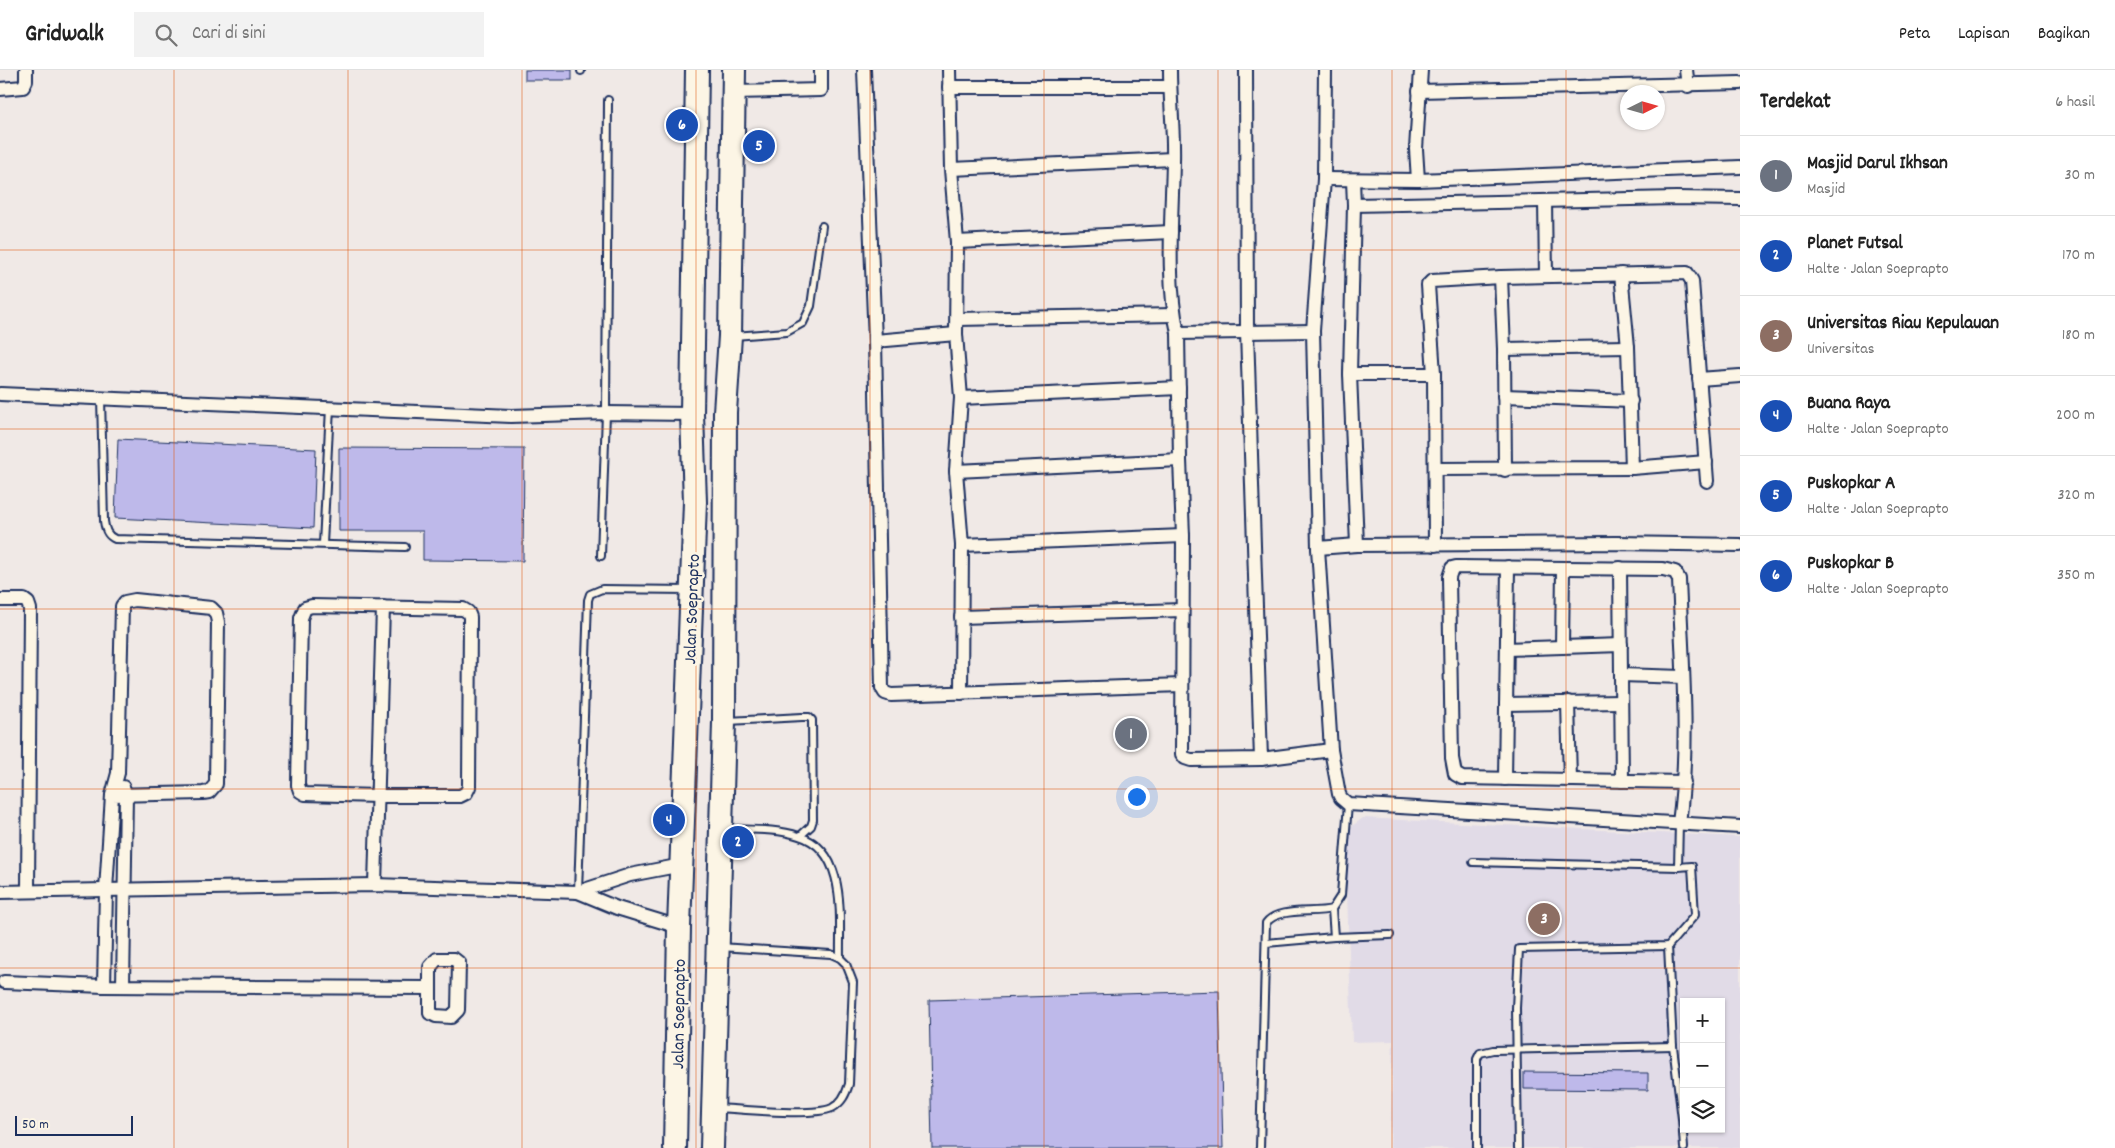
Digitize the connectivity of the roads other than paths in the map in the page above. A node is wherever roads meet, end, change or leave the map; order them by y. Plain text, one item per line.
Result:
1 (26, 70) edge
2 (697, 70) edge
3 (821, 70) edge
4 (864, 70) edge
5 (949, 70) edge
6 (1170, 70) edge
7 (1246, 70) edge
8 (1325, 70) edge
9 (1421, 70) edge
10 (1686, 70) edge
11 (733, 81) edge
12 (1740, 83) edge
13 (1688, 86) junction
14 (949, 87) junction
15 (1170, 87) junction
16 (0, 89) edge
17 (1419, 91) junction
18 (608, 100) dead end
19 (1173, 159) junction
20 (1740, 167) edge
21 (951, 169) junction
22 (1324, 179) junction
23 (1353, 180) junction
24 (1418, 180) junction
25 (1740, 199) edge
26 (1546, 200) junction
27 (1354, 205) junction
28 (822, 226) dead end
29 (1171, 232) junction
30 (957, 242) junction
31 (1621, 274) junction
32 (1546, 276) junction
33 (1501, 277) junction
34 (1174, 315) junction
35 (957, 319) junction
36 (1313, 331) junction
37 (1178, 332) junction
38 (1247, 332) junction
39 (956, 334) junction
40 (730, 336) junction
41 (875, 341) junction
42 (1628, 347) junction
43 (1504, 348) junction
44 (1350, 374) junction
45 (1434, 374) junction
46 (1740, 376) edge
47 (1698, 379) junction
48 (1179, 388) junction
49 (0, 394) edge
50 (1504, 396) junction
51 (101, 398) junction
52 (960, 398) junction
53 (1631, 401) junction
54 (330, 408) junction
55 (606, 413) junction
56 (692, 414) junction
57 (1180, 460) junction
58 (1706, 462) junction
59 (1632, 468) junction
60 (1435, 469) junction
61 (1505, 470) junction
62 (956, 471) junction
63 (1707, 481) dead end
64 (724, 501) junction
65 (695, 502) junction
66 (1183, 536) junction
67 (323, 544) junction
68 (962, 545) junction
69 (1357, 545) junction
70 (1435, 545) junction
71 (1740, 545) edge
72 (405, 547) dead end
73 (1318, 548) junction
74 (601, 556) dead end
75 (1508, 567) junction
76 (1563, 568) junction
77 (1620, 568) junction
78 (692, 590) junction
79 (0, 600) edge
80 (383, 607) junction
81 (1182, 610) junction
82 (961, 617) junction
83 (1621, 645) junction
84 (1562, 647) junction
85 (1507, 649) junction
86 (1621, 675) junction
87 (1683, 677) junction
88 (1182, 685) junction
89 (961, 693) junction
90 (1568, 702) junction
91 (1621, 702) junction
92 (1506, 704) junction
93 (724, 722) junction
94 (1331, 750) junction
95 (1260, 759) junction
96 (118, 773) junction
97 (1505, 779) junction
98 (1570, 780) junction
99 (1622, 781) junction
100 (1684, 782) junction
101 (112, 795) junction
102 (126, 795) junction
103 (378, 796) junction
104 (1348, 804) junction
105 (1678, 823) junction
106 (1740, 827) edge
107 (720, 829) junction
108 (800, 836) junction
109 (1473, 862) dead end
110 (682, 865) junction
111 (1678, 868) junction
112 (375, 885) junction
113 (125, 889) junction
114 (106, 890) junction
115 (28, 891) junction
116 (0, 892) edge
117 (578, 892) junction
118 (1332, 909) junction
119 (679, 927) junction
120 (1390, 935) dead end
121 (1334, 937) junction
122 (1266, 943) junction
123 (717, 946) junction
124 (1668, 946) junction
125 (840, 958) junction
126 (1, 982) edge
127 (104, 986) junction
128 (123, 986) junction
129 (429, 988) junction
130 (1673, 1046) junction
131 (1517, 1050) junction
132 (713, 1108) junction
133 (675, 1148) edge
134 (712, 1148) edge
135 (1260, 1148) edge
136 (1478, 1148) edge
137 (1518, 1148) edge
138 (1684, 1148) edge

1 - 16 street
2 - 56 highway, Jalan Soeprapto
3 - 11 street
4 - 41 street
5 - 14 street
6 - 15 street
7 - 38 street
8 - 22 street
9 - 17 street
10 - 13 street
11 - 40 highway, Jalan Soeprapto
12 - 13 street
13 - 17 street
14 - 15 street
14 - 21 street
15 - 19 street
17 - 24 street
18 - 55 lane
19 - 21 street
19 - 29 street
20 - 24 street
21 - 30 street
22 - 23 street
22 - 36 street
23 - 24 street
23 - 27 street
25 - 26 street
26 - 27 street
26 - 32 street
27 - 44 street
28 - 40 lane
29 - 30 street
29 - 34 street
30 - 35 street
31 - 32 street
31 - 42 street
31 - 47 street
32 - 33 street
33 - 43 street
33 - 45 street
34 - 35 street
34 - 37 street
35 - 39 street
36 - 38 street
36 - 73 street
37 - 38 street
37 - 48 street
38 - 95 street
39 - 41 street
39 - 52 street
40 - 64 highway, Jalan Soeprapto
41 - 89 street
42 - 43 street
42 - 53 street
43 - 50 street
44 - 45 street
44 - 69 street
45 - 60 street
46 - 47 street
47 - 58 street
48 - 52 street
48 - 57 street
49 - 51 street
50 - 53 street
50 - 61 street
51 - 54 street
51 - 67 lane
52 - 62 street
53 - 59 street
54 - 55 street
54 - 67 lane
55 - 56 street
55 - 74 lane
56 - 65 highway, Jalan Soeprapto
57 - 62 street
57 - 66 street
58 - 59 street
58 - 63 street
59 - 61 street
60 - 61 street
60 - 70 street
62 - 68 street
64 - 65 highway
64 - 93 highway, Jalan Soeprapto
65 - 78 highway, Jalan Soeprapto
66 - 68 street
66 - 81 street
67 - 72 lane
68 - 82 street
69 - 70 street
69 - 73 street
70 - 71 street
73 - 94 street
75 - 76 street
75 - 85 street
75 - 97 street
76 - 77 street
76 - 84 street
77 - 83 street
77 - 87 street
78 - 110 highway, Jalan Soeprapto
78 - 117 lane
79 - 115 street
80 - 103 street
80 - 103 street
80 - 103 street
81 - 82 street
81 - 88 street
82 - 89 street
83 - 84 street
83 - 86 street
84 - 85 street
85 - 92 street
86 - 87 street
86 - 91 street
87 - 100 street
88 - 89 street
88 - 95 street
90 - 91 street
90 - 92 street
90 - 98 street
91 - 99 street
92 - 97 street
93 - 107 highway, Jalan Soeprapto
93 - 108 lane
94 - 95 street
94 - 104 street
96 - 101 street
96 - 102 street
96 - 102 street
97 - 98 street
98 - 99 street
99 - 100 street
100 - 105 street
101 - 102 street
101 - 114 street
102 - 113 street
103 - 112 street
104 - 105 street
104 - 118 lane
105 - 106 street
105 - 111 lane
107 - 108 lane
107 - 123 highway, Jalan Soeprapto
108 - 125 lane
109 - 111 lane
110 - 117 street
110 - 119 highway, Jalan Soeprapto
111 - 124 lane
112 - 113 street
112 - 117 street
113 - 114 street
113 - 128 street
114 - 115 street
114 - 127 street
115 - 116 street
117 - 119 street
118 - 121 lane
118 - 122 lane
119 - 133 highway, Jalan Soeprapto
120 - 121 lane
121 - 122 lane
122 - 135 lane
123 - 125 lane
123 - 132 highway, Jalan Soeprapto
124 - 130 lane
124 - 131 lane
125 - 132 lane
126 - 127 street
127 - 128 street
128 - 129 street
129 - 129 street
130 - 131 lane
130 - 138 lane
131 - 136 lane
131 - 137 lane
132 - 134 highway, Jalan Soeprapto

